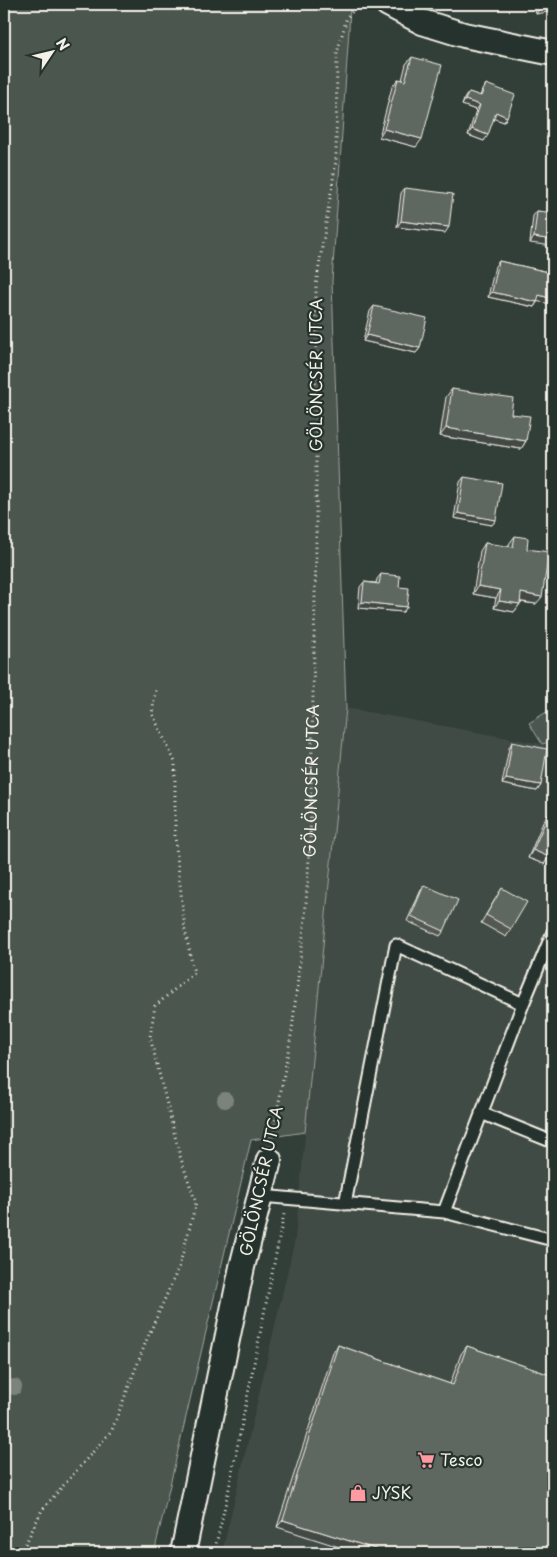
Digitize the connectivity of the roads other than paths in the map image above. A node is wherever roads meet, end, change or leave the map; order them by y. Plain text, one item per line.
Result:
1 (388, 4) edge
2 (553, 53) edge
3 (553, 932) edge
4 (523, 1004) junction
5 (482, 1113) junction
6 (553, 1142) edge
7 (269, 1160) road end
8 (261, 1196) junction
9 (345, 1204) junction
10 (444, 1212) junction
11 (553, 1240) edge
12 (183, 1553) edge

1 - 2 street
3 - 4 lane
4 - 5 lane
4 - 9 lane
5 - 6 lane
5 - 10 lane
7 - 8 street, GÖLÖNCSÉR UTCA
8 - 9 lane
8 - 12 street, GÖLÖNCSÉR UTCA
9 - 10 lane
10 - 11 lane

